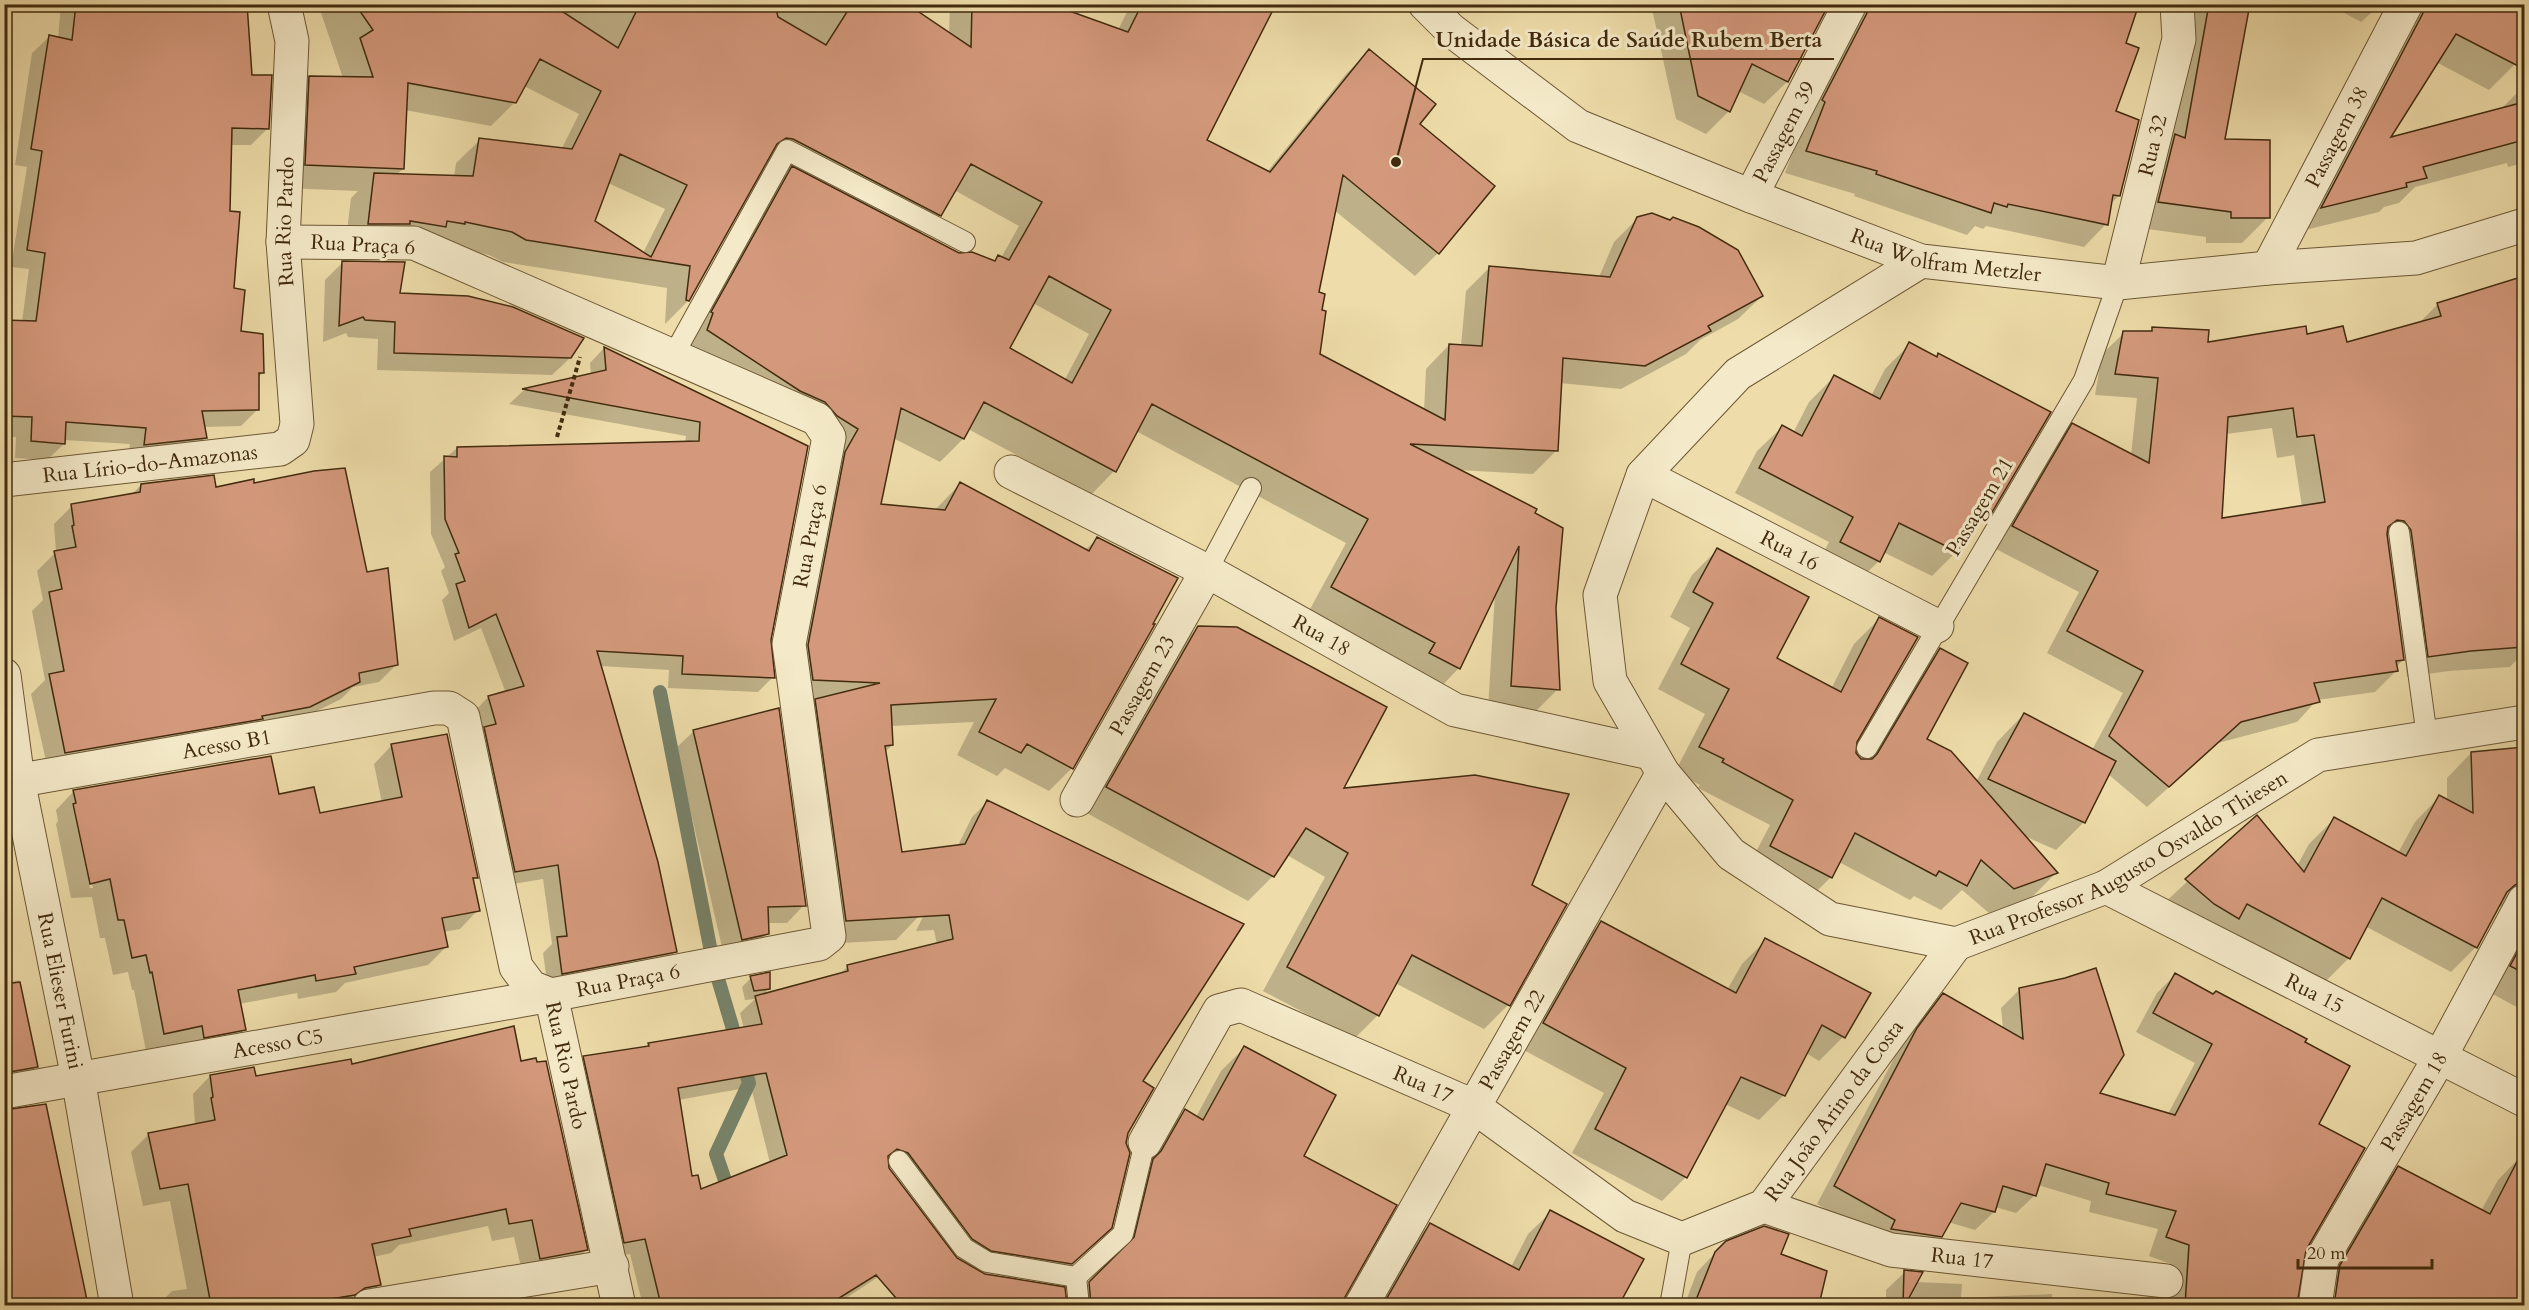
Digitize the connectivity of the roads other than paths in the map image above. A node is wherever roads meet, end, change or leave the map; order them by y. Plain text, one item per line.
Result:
1 (284, 4) edge
2 (1425, 4) edge
3 (1850, 4) edge
4 (2177, 4) edge
5 (2406, 4) edge
6 (1751, 196) junction
7 (2524, 225) edge
8 (283, 242) junction
9 (965, 242) dead end
10 (1921, 261) junction
11 (2268, 268) junction
12 (2118, 283) junction
13 (673, 356) junction
14 (293, 440) joint
15 (1011, 472) dead end
16 (1643, 475) junction
17 (4, 480) edge
18 (1251, 488) dead end
19 (2399, 532) dead end
20 (1207, 571) junction
21 (1937, 626) junction
22 (4, 675) edge
23 (449, 708) joint
24 (2524, 722) edge
25 (2427, 737) junction
26 (1867, 748) dead end
27 (1656, 763) junction
28 (11, 782) edge
29 (1077, 800) dead end
30 (2106, 886) junction
31 (2524, 901) edge
32 (1956, 944) junction
33 (551, 996) junction
34 (2440, 1057) junction
35 (78, 1078) junction
36 (4, 1092) edge
37 (2524, 1100) edge
38 (1473, 1106) junction
39 (1145, 1142) joint
40 (899, 1161) dead end
41 (1764, 1206) junction
42 (1682, 1239) junction
43 (612, 1266) junction
44 (1076, 1277) junction
45 (2166, 1281) dead end
46 (117, 1305) edge
47 (369, 1305) edge
48 (619, 1305) edge
49 (1079, 1305) edge
50 (1361, 1305) edge
51 (1670, 1305) edge
52 (2315, 1305) edge

1 - 8 street, Rua Rio Pardo
2 - 6 street, Rua Wolfram Metzler
3 - 6 street, Passagem 39
4 - 12 street, Rua 32
5 - 11 street, Passagem 38
6 - 10 street, Rua Wolfram Metzler
7 - 11 street, Rua Wolfram Metzler
8 - 13 street, Rua Praça 6
8 - 14 street, Rua Rio Pardo
9 - 13 lane
10 - 12 street, Rua Wolfram Metzler
10 - 16 street, Rua Professor Augusto Osvaldo Thiesen
11 - 12 street, Rua Wolfram Metzler
12 - 21 lane, Passagem 21
13 - 33 street, Rua Praça 6
14 - 17 street, Rua Lírio-do-Amazonas
15 - 20 street, Rua 18
16 - 21 street, Rua 16
16 - 27 street, Rua Professor Augusto Osvaldo Thiesen
18 - 20 lane
19 - 25 lane
20 - 27 street, Rua 18
20 - 29 street, Passagem 23
21 - 26 lane, Passagem 21
22 - 28 street, Rua Elieser Furini
23 - 28 street, Acesso B1
23 - 33 street, Rua Rio Pardo
24 - 25 street, Rua Professor Augusto Osvaldo Thiesen
25 - 30 street, Rua Professor Augusto Osvaldo Thiesen
27 - 32 street, Rua Professor Augusto Osvaldo Thiesen
27 - 38 street, Passagem 22
28 - 35 street, Rua Elieser Furini
30 - 32 street, Rua Professor Augusto Osvaldo Thiesen
30 - 34 street, Rua 15
31 - 34 street, Passagem 18
32 - 41 street, Rua João Arino da Costa
33 - 35 street, Acesso C5
33 - 43 street, Rua Rio Pardo
34 - 37 street, Rua 15
34 - 52 street, Passagem 18
35 - 36 street, Acesso C5
35 - 46 street, Rua Elieser Furini
38 - 39 street, Rua 17
38 - 42 street, Rua 17
38 - 50 street, Passagem 22
39 - 44 lane
40 - 44 lane
41 - 42 street, Rua João Arino da Costa
41 - 45 street, Rua 17
42 - 51 lane
43 - 47 street
43 - 48 street, Rua Rio Pardo
44 - 49 lane

